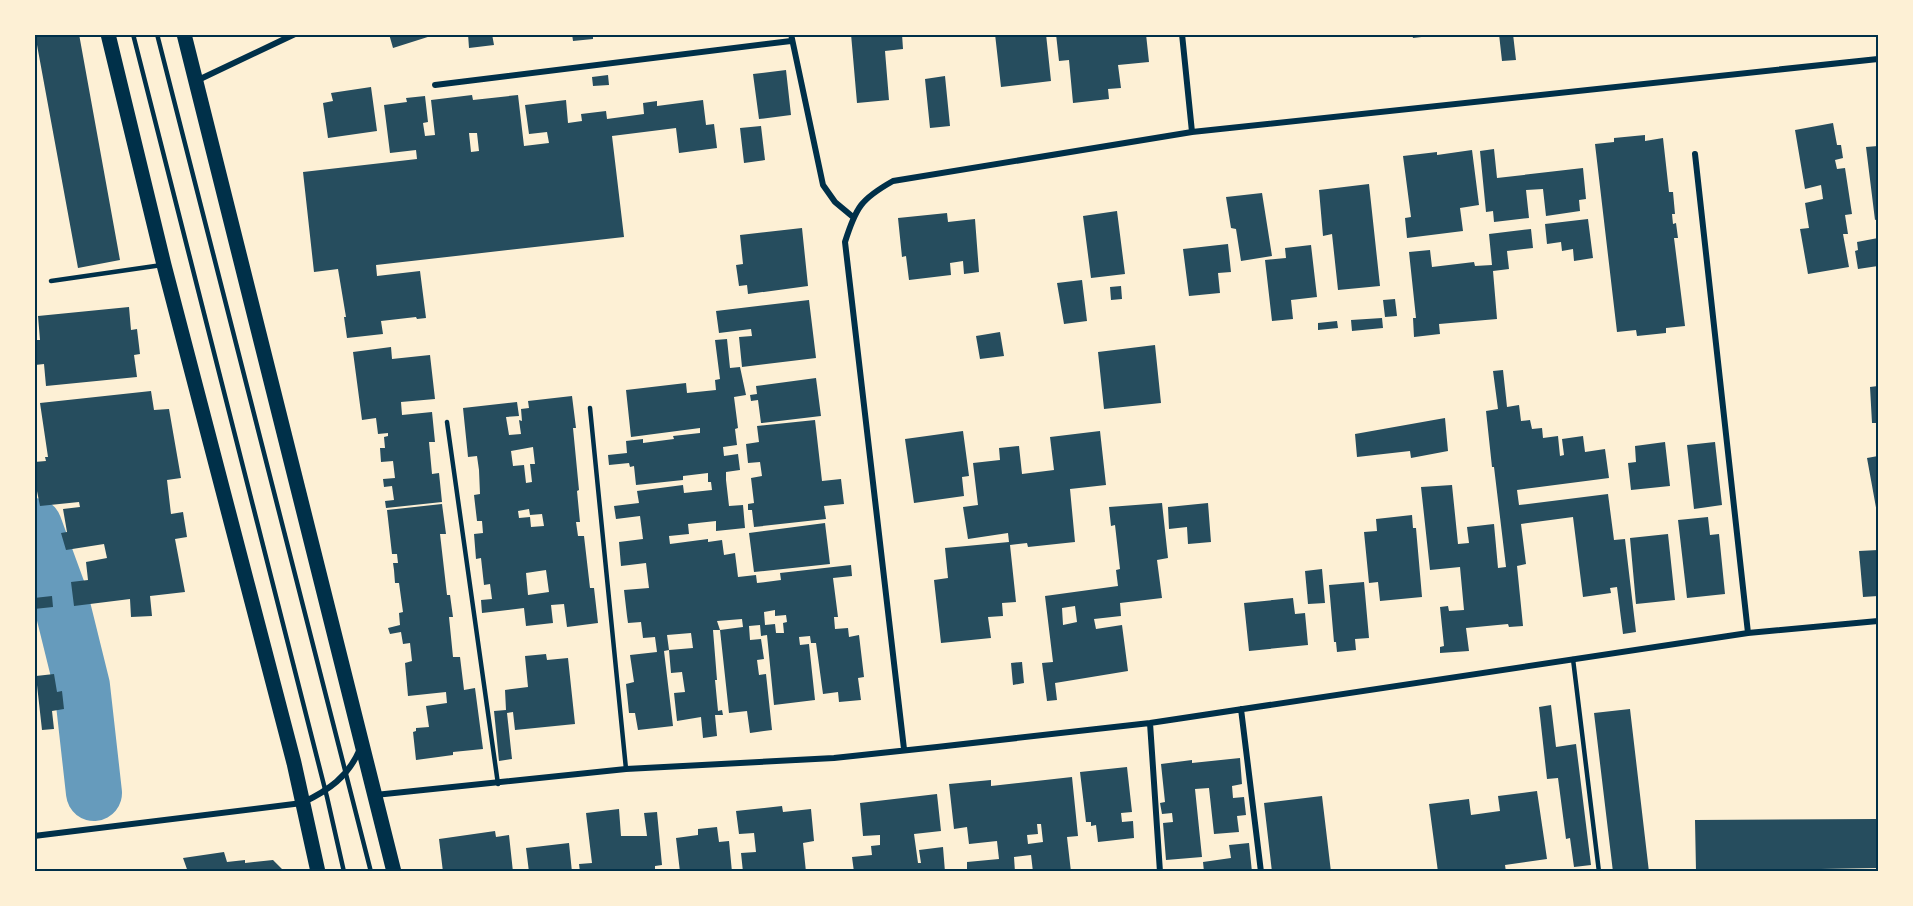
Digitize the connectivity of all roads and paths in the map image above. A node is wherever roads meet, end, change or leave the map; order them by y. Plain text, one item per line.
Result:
1 (108, 34) edge
2 (133, 34) edge
3 (157, 34) edge
4 (184, 34) edge
5 (295, 34) edge
6 (1182, 34) edge
7 (791, 38) edge
8 (1878, 59) edge
9 (195, 82) junction
10 (435, 85) dead end
11 (1192, 132) junction
12 (1695, 154) dead end
13 (853, 217) junction
14 (164, 265) junction
15 (51, 281) dead end
16 (590, 408) dead end
17 (447, 422) dead end
18 (1878, 621) edge
19 (1748, 633) junction
20 (1573, 659) junction
21 (1240, 709) junction
22 (1150, 723) junction
23 (361, 746) junction
24 (904, 749) junction
25 (627, 769) junction
26 (345, 775) junction
27 (498, 784) junction
28 (326, 792) junction
29 (374, 795) junction
30 (302, 803) junction
31 (34, 836) edge
32 (318, 872) edge
33 (344, 872) edge
34 (370, 872) edge
35 (394, 872) edge
36 (1160, 872) edge
37 (1262, 872) edge
38 (1599, 872) edge

1 - 14 main road
2 - 28 lane
3 - 26 lane
4 - 9 main road
5 - 9 street
6 - 11 street
7 - 10 street
7 - 13 street
8 - 11 street
9 - 23 main road
11 - 13 street
12 - 19 street
13 - 24 street
14 - 15 lane
14 - 30 main road
16 - 25 lane
17 - 27 lane
18 - 19 street
19 - 20 street
20 - 21 street
20 - 38 lane
21 - 22 street
21 - 37 street
22 - 24 street
22 - 36 street
23 - 26 street
23 - 29 main road
24 - 25 street
25 - 27 street
26 - 28 street
26 - 34 lane
27 - 29 street
28 - 30 street
28 - 33 lane
29 - 35 main road
30 - 31 street
30 - 32 main road

